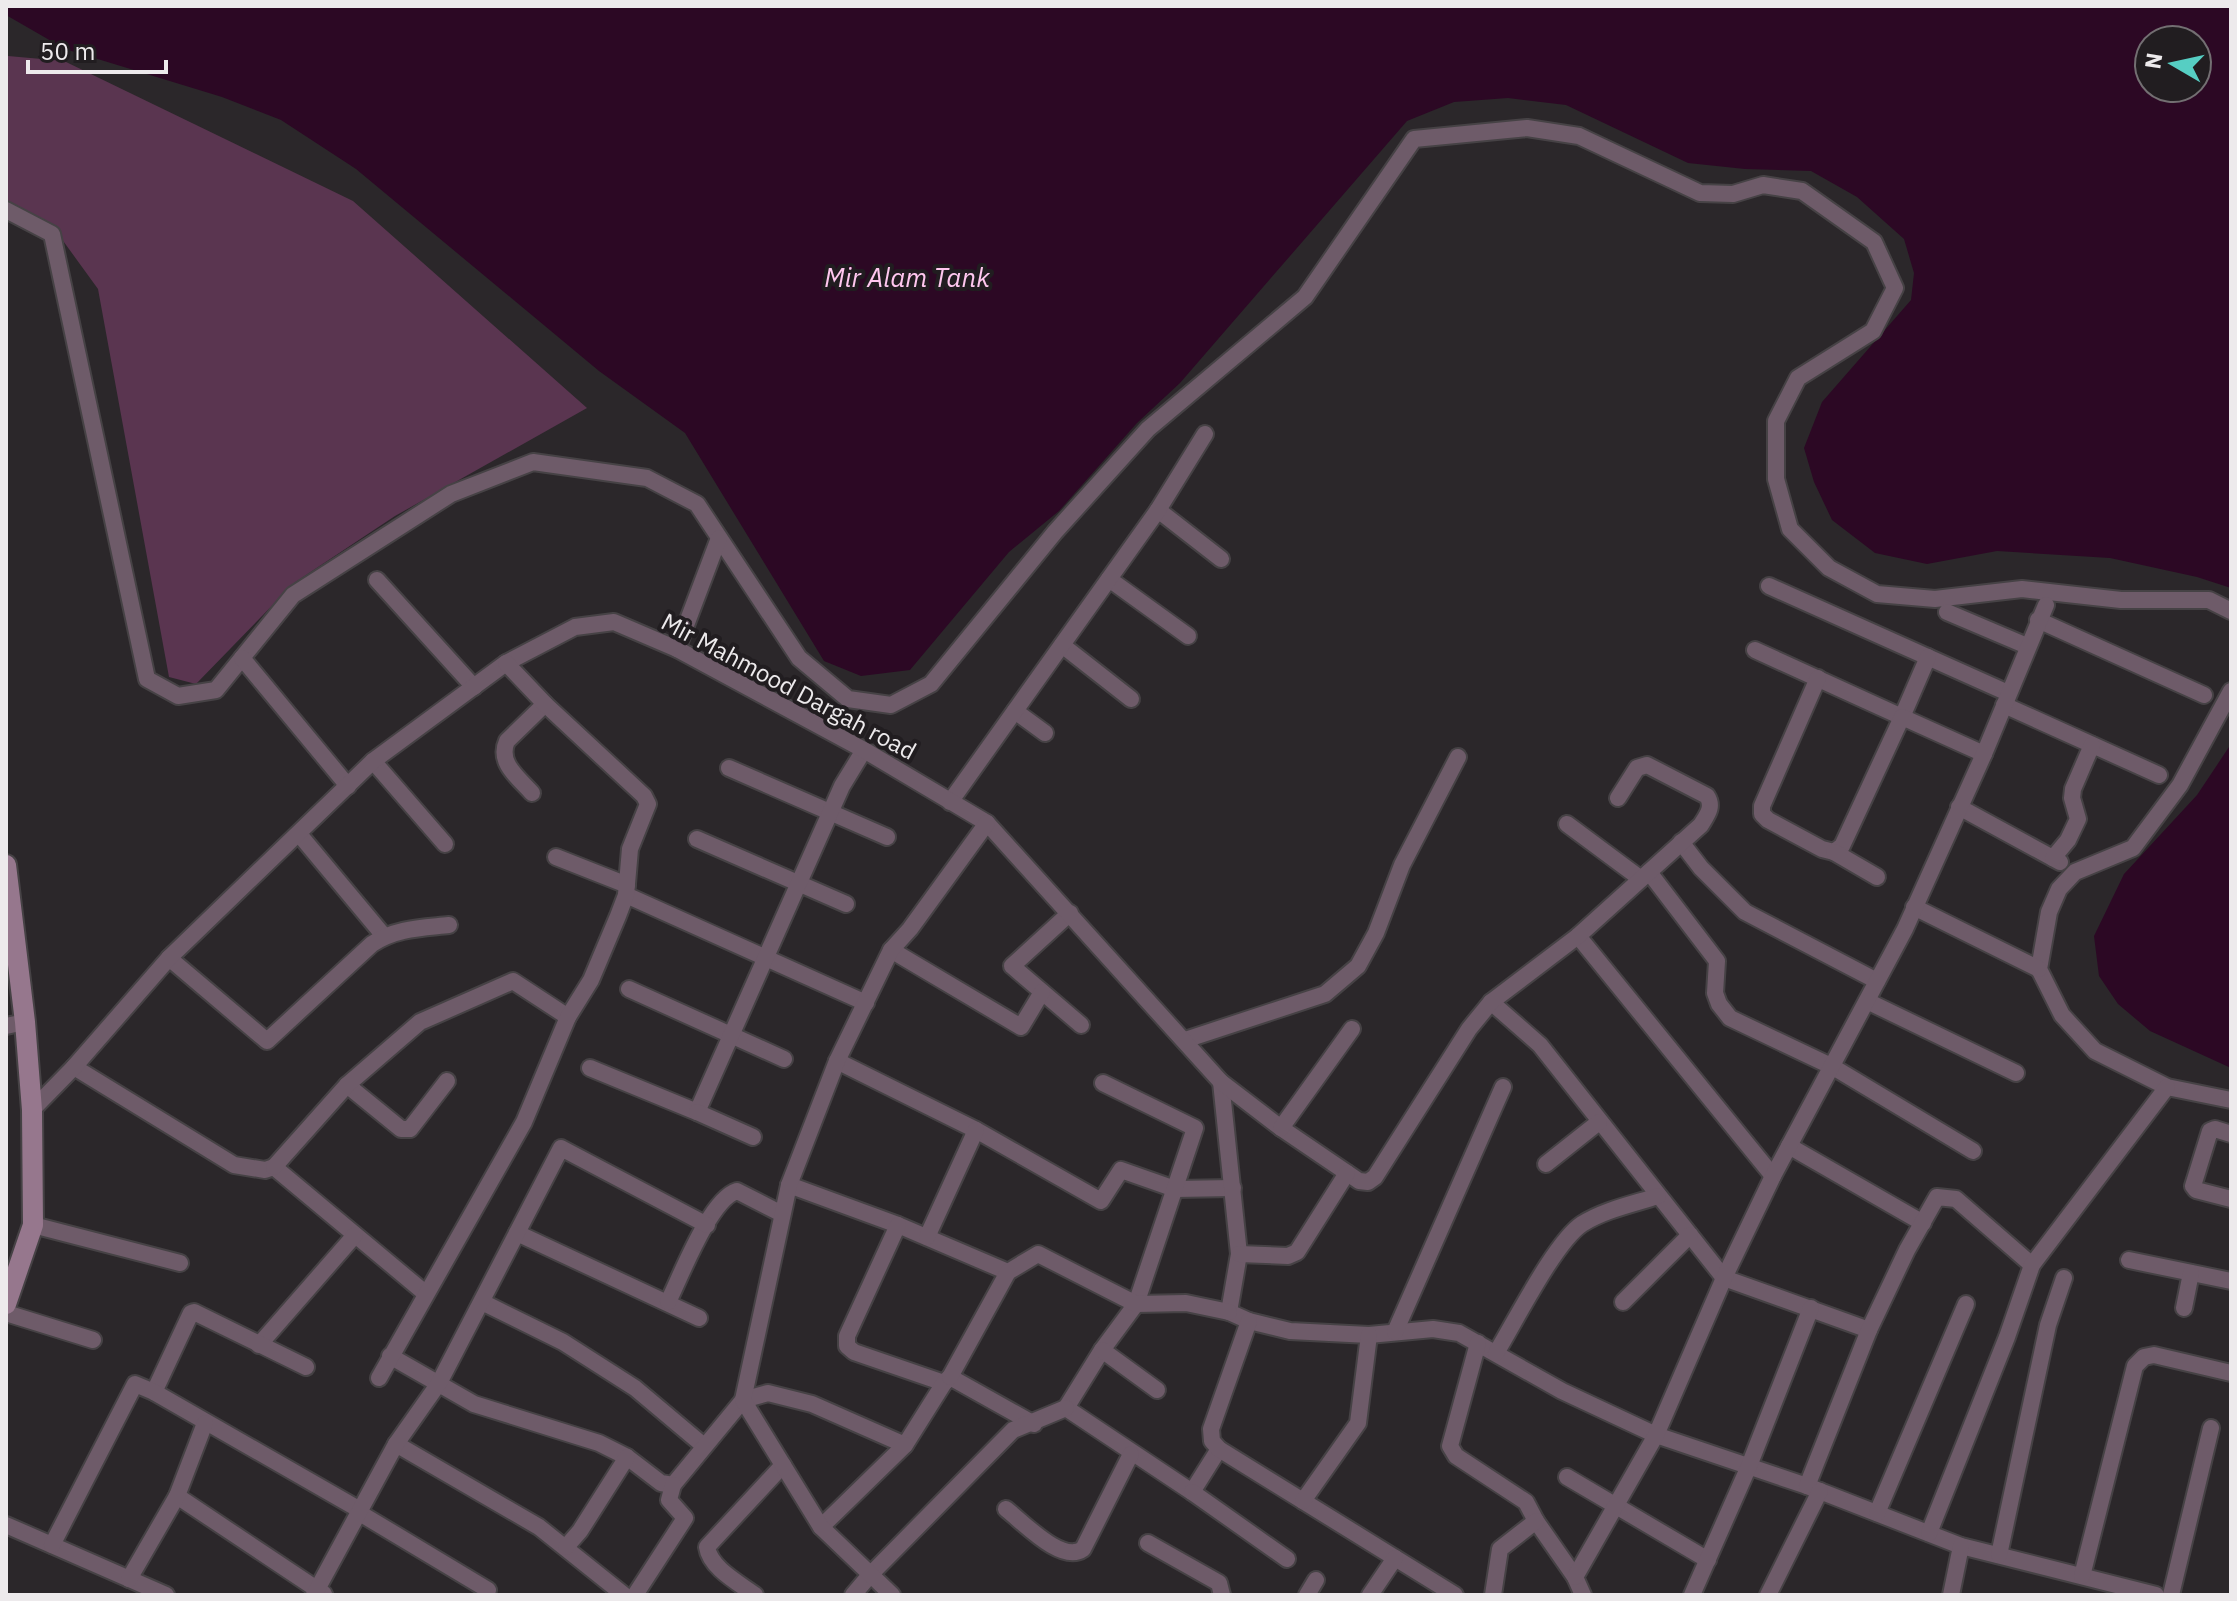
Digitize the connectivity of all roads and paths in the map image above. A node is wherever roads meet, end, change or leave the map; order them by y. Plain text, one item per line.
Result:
1 (6, 210) edge
2 (1205, 434) dead end
3 (1158, 510) junction
4 (719, 538) junction
5 (1221, 559) dead end
6 (1109, 579) junction
7 (377, 580) dead end
8 (1769, 586) dead end
9 (2231, 611) edge
10 (1947, 612) dead end
11 (1188, 636) dead end
12 (1062, 645) junction
13 (2027, 646) junction
14 (677, 649) junction
15 (1755, 650) dead end
16 (1928, 657) junction
17 (242, 658) junction
18 (506, 663) junction
19 (1818, 678) junction
20 (474, 687) junction
21 (2231, 691) edge
22 (2204, 695) dead end
23 (1131, 699) dead end
24 (2006, 699) junction
25 (545, 704) junction
26 (1015, 711) junction
27 (1902, 717) junction
28 (1045, 733) dead end
29 (2092, 745) junction
30 (864, 750) junction
31 (1984, 754) junction
32 (1458, 757) dead end
33 (373, 761) junction
34 (729, 768) dead end
35 (2159, 775) dead end
36 (348, 786) junction
37 (532, 793) dead end
38 (1618, 798) dead end
39 (950, 802) junction
40 (1959, 807) junction
41 (830, 812) junction
42 (987, 823) junction
43 (1567, 824) dead end
44 (299, 834) junction
45 (887, 837) dead end
46 (697, 839) dead end
47 (1681, 842) junction
48 (445, 844) dead end
49 (1834, 852) junction
50 (556, 857) dead end
51 (6, 865) edge
52 (1645, 876) junction
53 (1877, 877) dead end
54 (800, 884) junction
55 (626, 890) junction
56 (846, 904) dead end
57 (1914, 907) junction
58 (1070, 913) junction
59 (449, 925) dead end
60 (384, 936) junction
61 (1578, 936) junction
62 (891, 950) junction
63 (764, 957) junction
64 (169, 958) junction
65 (2039, 969) junction
66 (1877, 981) junction
67 (629, 989) dead end
68 (1042, 992) junction
69 (1867, 1001) junction
70 (1491, 1002) junction
71 (866, 1003) junction
72 (568, 1017) junction
73 (16, 1024) edge
74 (1081, 1025) dead end
75 (1352, 1029) dead end
76 (731, 1035) junction
77 (1185, 1040) junction
78 (784, 1059) dead end
79 (837, 1061) junction
80 (74, 1067) junction
81 (1833, 1067) junction
82 (590, 1068) dead end
83 (2016, 1073) dead end
84 (447, 1081) dead end
85 (1221, 1082) junction
86 (1103, 1083) dead end
87 (347, 1085) junction
88 (1503, 1087) dead end
89 (2167, 1087) junction
90 (2231, 1100) edge
91 (32, 1110) junction
92 (697, 1112) junction
93 (1599, 1122) junction
94 (1281, 1128) junction
95 (976, 1130) junction
96 (2231, 1134) edge
97 (753, 1137) dead end
98 (1789, 1146) junction
99 (1973, 1151) dead end
100 (1546, 1164) dead end
101 (274, 1167) junction
102 (1347, 1173) junction
103 (1773, 1176) junction
104 (789, 1185) junction
105 (1233, 1188) junction
106 (1175, 1189) junction
107 (1658, 1196) junction
108 (2231, 1199) edge
109 (782, 1214) junction
110 (1923, 1223) junction
111 (33, 1225) junction
112 (707, 1225) junction
113 (898, 1225) junction
114 (517, 1233) junction
115 (355, 1235) junction
116 (1690, 1235) junction
117 (927, 1237) junction
118 (1239, 1254) junction
119 (2129, 1260) dead end
120 (180, 1263) dead end
121 (2032, 1265) junction
122 (1008, 1272) junction
123 (2191, 1273) junction
124 (12, 1274) edge
125 (1724, 1278) junction
126 (2064, 1278) dead end
127 (2231, 1281) edge
128 (425, 1293) junction
129 (482, 1302) junction
130 (668, 1302) junction
131 (1623, 1302) dead end
132 (6, 1304) edge
133 (1136, 1304) junction
134 (1966, 1304) dead end
135 (1811, 1308) junction
136 (2184, 1308) dead end
137 (1229, 1312) junction
138 (6, 1313) edge
139 (699, 1318) dead end
140 (1249, 1321) junction
141 (1869, 1330) junction
142 (1395, 1332) junction
143 (1369, 1335) junction
144 (93, 1340) dead end
145 (1478, 1343) junction
146 (259, 1345) junction
147 (1102, 1350) junction
148 (1496, 1353) junction
149 (390, 1356) junction
150 (306, 1367) dead end
151 (2231, 1373) edge
152 (379, 1378) dead end
153 (947, 1380) junction
154 (439, 1383) junction
155 (1157, 1390) dead end
156 (154, 1392) junction
157 (743, 1400) junction
158 (1066, 1408) junction
159 (205, 1423) junction
160 (1034, 1424) junction
161 (2211, 1428) dead end
162 (1656, 1435) junction
163 (396, 1444) junction
164 (905, 1445) junction
165 (704, 1446) junction
166 (1219, 1449) junction
167 (1131, 1454) junction
168 (627, 1457) junction
169 (783, 1465) junction
170 (1749, 1466) junction
171 (1567, 1477) dead end
172 (673, 1485) junction
173 (1814, 1489) junction
174 (1192, 1492) junction
175 (177, 1496) junction
176 (1303, 1501) junction
177 (1617, 1505) junction
178 (1006, 1509) dead end
179 (359, 1511) junction
180 (1877, 1513) junction
181 (1536, 1521) junction
182 (6, 1525) edge
183 (821, 1527) junction
184 (1929, 1533) junction
185 (1148, 1543) dead end
186 (52, 1545) junction
187 (1961, 1546) junction
188 (566, 1547) junction
189 (1999, 1555) junction
190 (1395, 1558) junction
191 (1287, 1559) dead end
192 (1708, 1560) junction
193 (870, 1575) junction
194 (2082, 1576) junction
195 (1575, 1577) junction
196 (133, 1585) edge
197 (488, 1590) dead end
198 (2115, 1590) edge
199 (613, 1591) edge
200 (318, 1593) edge
201 (166, 1595) edge
202 (635, 1595) edge
203 (755, 1595) edge
204 (853, 1595) edge
205 (892, 1595) edge
206 (1222, 1595) edge
207 (1370, 1595) edge
208 (1455, 1595) edge
209 (1493, 1595) edge
210 (1583, 1595) edge
211 (1692, 1595) edge
212 (1768, 1595) edge
213 (1951, 1595) edge
214 (2156, 1595) edge
215 (2171, 1595) edge

1 - 17 street
2 - 3 street
3 - 5 street
3 - 6 street
4 - 9 street
4 - 14 street
4 - 17 street
6 - 11 street
6 - 12 street
7 - 20 street
8 - 16 street
10 - 13 street
12 - 23 street
12 - 26 street
13 - 22 street
13 - 24 street
14 - 18 street, Mir Mahmood Dargah road
14 - 30 street, Mir Mahmood Dargah road
15 - 19 street
16 - 24 street
16 - 27 street
17 - 36 street
18 - 20 street, Mir Mahmood Dargah road
18 - 25 street
19 - 27 street
19 - 49 street
20 - 33 street, Mir Mahmood Dargah road
21 - 65 street
24 - 29 street
24 - 31 street
25 - 37 street
25 - 55 street
26 - 28 street
26 - 39 street
27 - 31 street
27 - 49 street
29 - 35 street
29 - 40 street
30 - 39 street, Mir Mahmood Dargah road
30 - 41 street
31 - 40 street
32 - 77 street
33 - 36 street, Mir Mahmood Dargah road
33 - 48 street
34 - 41 street
36 - 44 street, Mir Mahmood Dargah road
38 - 47 street
39 - 42 street, Mir Mahmood Dargah road
40 - 57 street
41 - 45 street
41 - 54 street
42 - 58 street, Mir Mahmood Dargah road
42 - 62 street
43 - 52 street
44 - 60 street
44 - 64 street, Mir Mahmood Dargah road
46 - 54 street
47 - 52 street
47 - 66 street
49 - 53 street
50 - 55 street
51 - 73 main road
52 - 61 street
52 - 81 street
54 - 56 street
54 - 63 street
55 - 63 street
55 - 72 street
57 - 65 street
57 - 66 street
58 - 68 street
58 - 77 street, Mir Mahmood Dargah road
59 - 60 street
60 - 64 street
61 - 70 street
61 - 103 street
62 - 68 street
62 - 71 street
63 - 71 street
63 - 76 street
64 - 80 street, Mir Mahmood Dargah road
65 - 89 street
66 - 69 street
67 - 76 street
68 - 74 street
69 - 81 street
69 - 83 street
70 - 93 street
70 - 102 street
71 - 79 street
72 - 87 street
72 - 128 street
73 - 91 main road
75 - 94 street
76 - 78 street
76 - 92 street
77 - 85 street, Mir Mahmood Dargah road
79 - 95 street
79 - 104 street
80 - 91 street, Mir Mahmood Dargah road
80 - 101 street
81 - 98 street
81 - 99 street
82 - 92 street
84 - 87 street
85 - 94 street, Mir Mahmood Dargah road
85 - 105 street
86 - 106 street
87 - 101 street
88 - 142 street
89 - 90 street
89 - 121 street
91 - 111 main road
92 - 97 street
93 - 100 street
93 - 107 street
94 - 102 street, Mir Mahmood Dargah road
95 - 106 street
95 - 117 street
96 - 108 street
98 - 103 street
98 - 110 street
101 - 115 street
102 - 118 street
103 - 125 street
104 - 109 street
104 - 113 street
105 - 106 street
105 - 118 street
106 - 133 street
107 - 116 street
107 - 148 street
109 - 112 street
109 - 157 street
110 - 121 street
110 - 141 street
111 - 120 street
111 - 124 main road
112 - 114 street
112 - 130 street
113 - 117 street
113 - 153 street
114 - 129 street
114 - 130 street
115 - 128 street
115 - 146 street
116 - 125 street
116 - 131 street
117 - 122 street
118 - 137 street
119 - 123 street
121 - 184 street
122 - 133 street
122 - 153 street
123 - 127 street
123 - 136 street
124 - 132 main road
125 - 135 street
125 - 162 street
126 - 189 street
128 - 149 street
129 - 154 street
129 - 165 street
130 - 139 street
133 - 137 street
133 - 147 street
134 - 180 street
135 - 141 street
135 - 170 street
137 - 140 street
138 - 144 street
140 - 143 street
140 - 166 street
141 - 173 street
142 - 143 street
142 - 145 street
143 - 176 street
145 - 148 street
145 - 181 street
146 - 150 street
146 - 156 street
147 - 155 street
147 - 158 street
148 - 162 street
149 - 152 street
149 - 154 street
151 - 194 street
153 - 160 street
153 - 164 street
154 - 163 street
154 - 168 street
156 - 159 street
156 - 186 street
157 - 164 street
157 - 165 street
157 - 169 street
158 - 160 street
158 - 167 street
159 - 175 street
159 - 179 street
160 - 193 street
161 - 215 street
162 - 170 street
162 - 177 street
163 - 179 street
163 - 188 street
164 - 183 street
165 - 172 street
166 - 174 street
166 - 176 street
167 - 174 street
167 - 178 street
168 - 172 street
168 - 188 street
169 - 183 street
169 - 203 street
170 - 173 street
170 - 192 street
171 - 177 street
172 - 202 street
173 - 180 street
173 - 212 street
174 - 191 street
175 - 196 street
175 - 200 street
176 - 190 street
177 - 192 street
177 - 195 street
179 - 197 street
179 - 200 street
180 - 184 street
181 - 195 street
181 - 209 street
182 - 186 street
183 - 193 street
184 - 187 street
185 - 206 street
186 - 196 street
187 - 189 street
187 - 213 street
188 - 199 street
189 - 194 street
190 - 207 street
190 - 208 street
192 - 211 street
193 - 204 street
193 - 205 street
194 - 198 street
195 - 210 street
196 - 201 street
198 - 214 street

